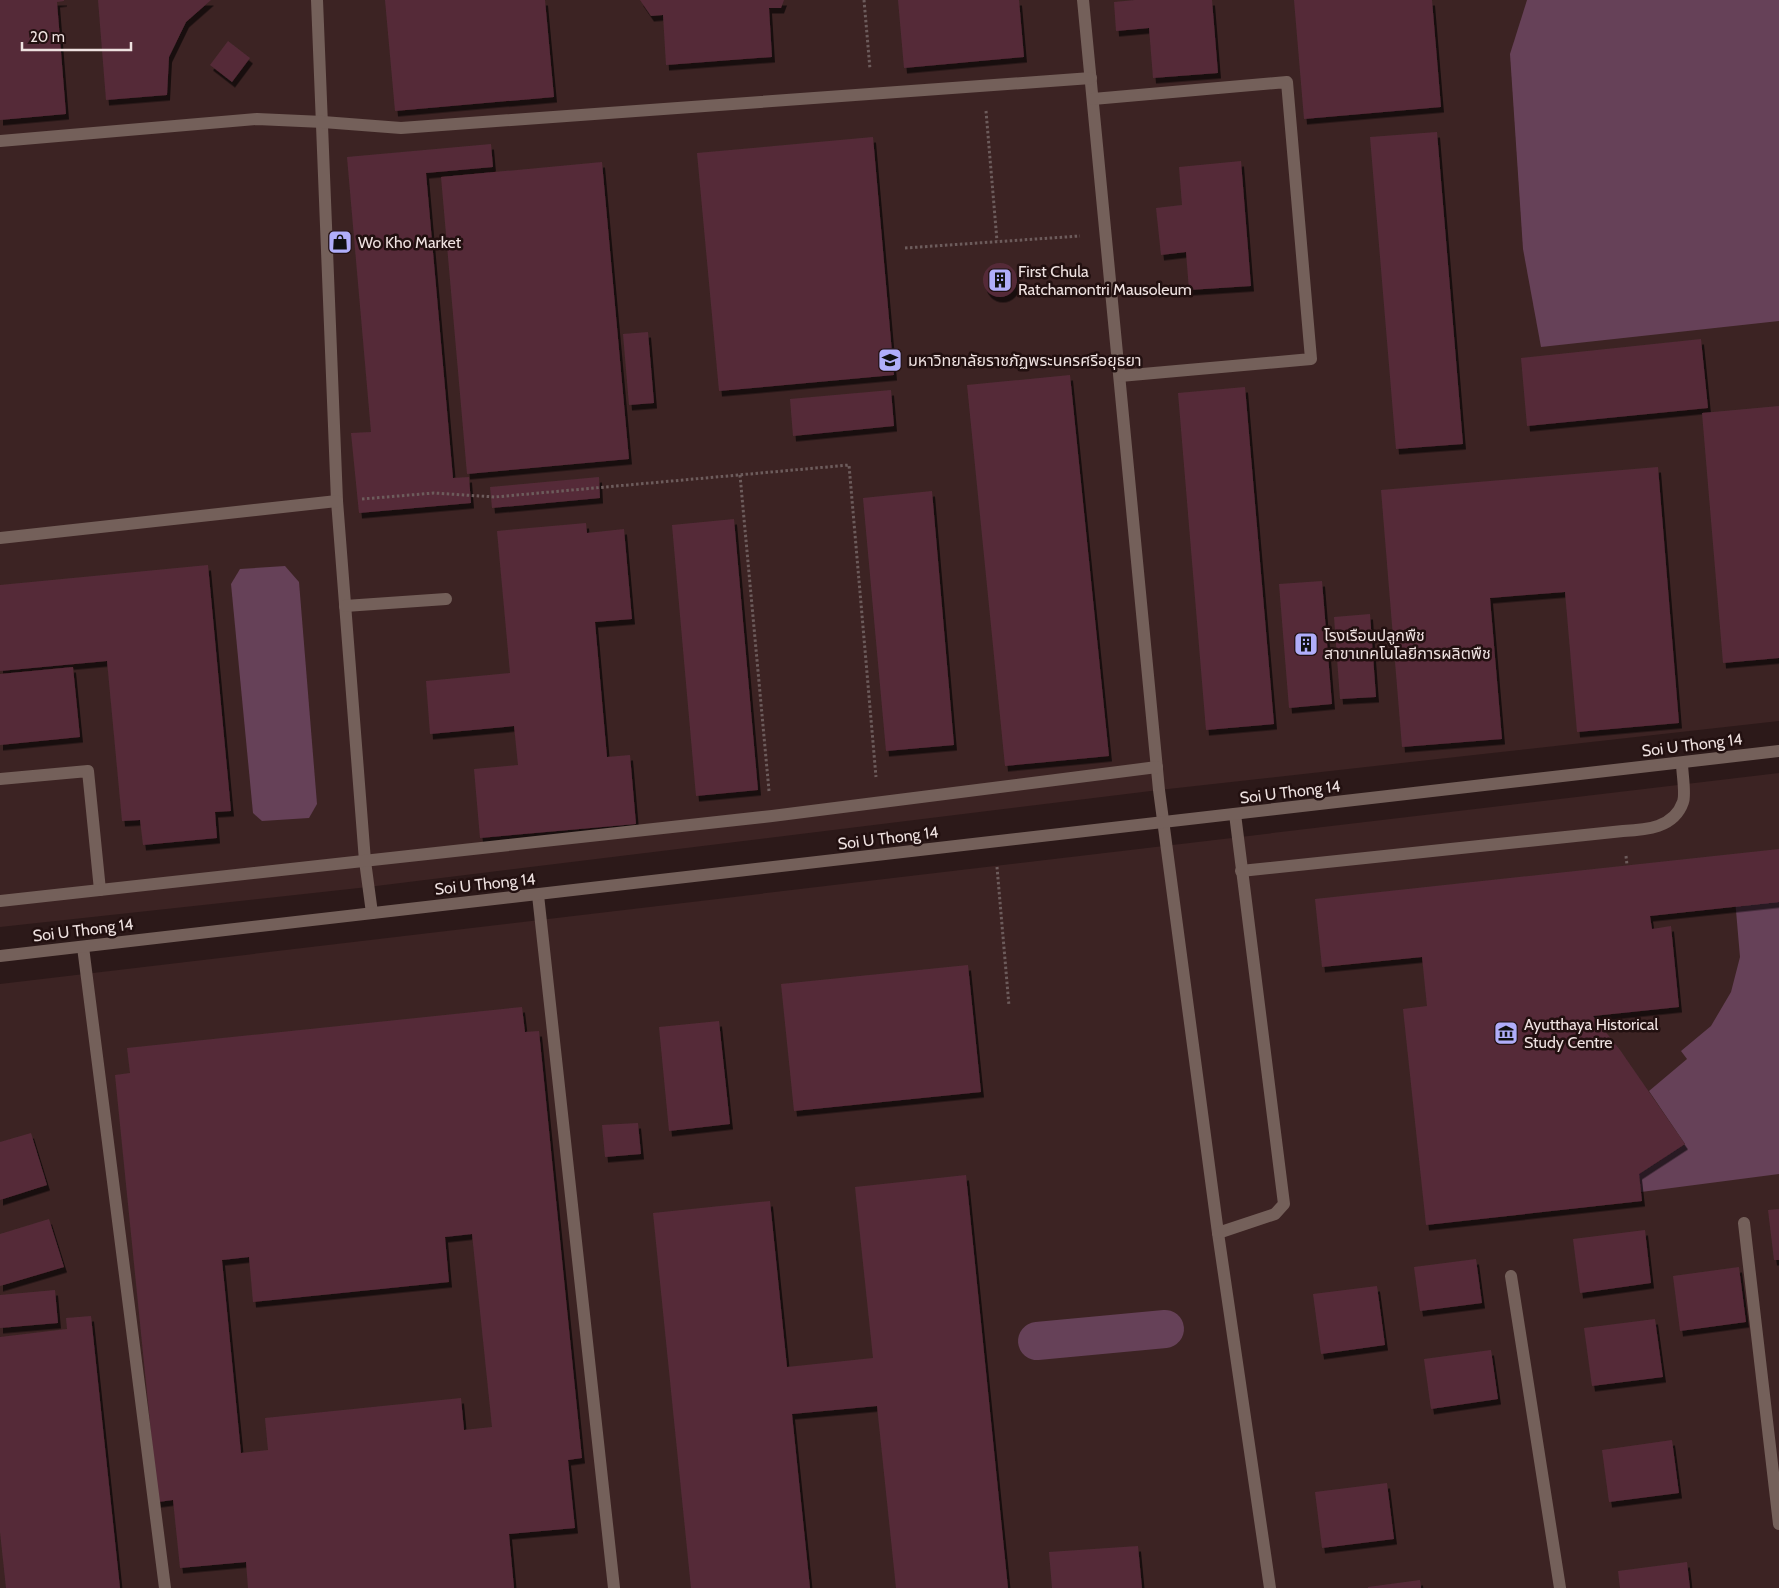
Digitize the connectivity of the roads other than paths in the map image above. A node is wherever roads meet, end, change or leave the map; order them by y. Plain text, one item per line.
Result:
1 (317, 0) edge
2 (1083, 0) edge
3 (1091, 78) junction
4 (1093, 99) junction
5 (323, 122) junction
6 (0, 141) edge
7 (1120, 376) junction
8 (337, 501) junction
9 (0, 538) edge
10 (446, 599) dead end
11 (346, 606) junction
12 (1779, 751) edge
13 (1682, 763) junction
14 (1157, 767) junction
15 (0, 779) edge
16 (1235, 814) junction
17 (1164, 822) junction
18 (365, 861) junction
19 (1241, 871) junction
20 (100, 890) junction
21 (538, 895) junction
22 (0, 901) edge
23 (372, 913) junction
24 (83, 947) junction
25 (0, 956) edge
26 (1744, 1223) dead end
27 (1218, 1233) junction
28 (1511, 1276) dead end
29 (1779, 1524) edge
30 (165, 1588) edge
31 (614, 1588) edge
32 (1270, 1588) edge
33 (1560, 1588) edge

1 - 5 street
2 - 3 street
3 - 4 street
3 - 5 street
4 - 7 street
4 - 7 street
5 - 6 street
5 - 8 street
7 - 14 street
8 - 9 street
8 - 11 street
10 - 11 street
11 - 18 street
12 - 13 street, Soi U Thong 14
13 - 16 street, Soi U Thong 14
13 - 19 street
14 - 17 street
14 - 18 street
15 - 20 street
16 - 17 street, Soi U Thong 14
16 - 19 street
17 - 21 street, Soi U Thong 14
17 - 27 street
18 - 20 street
18 - 23 street
19 - 27 street
20 - 22 street
21 - 23 street, Soi U Thong 14
21 - 31 street
23 - 24 street, Soi U Thong 14
24 - 25 street, Soi U Thong 14
24 - 30 street
26 - 29 street
27 - 32 street
28 - 33 street

